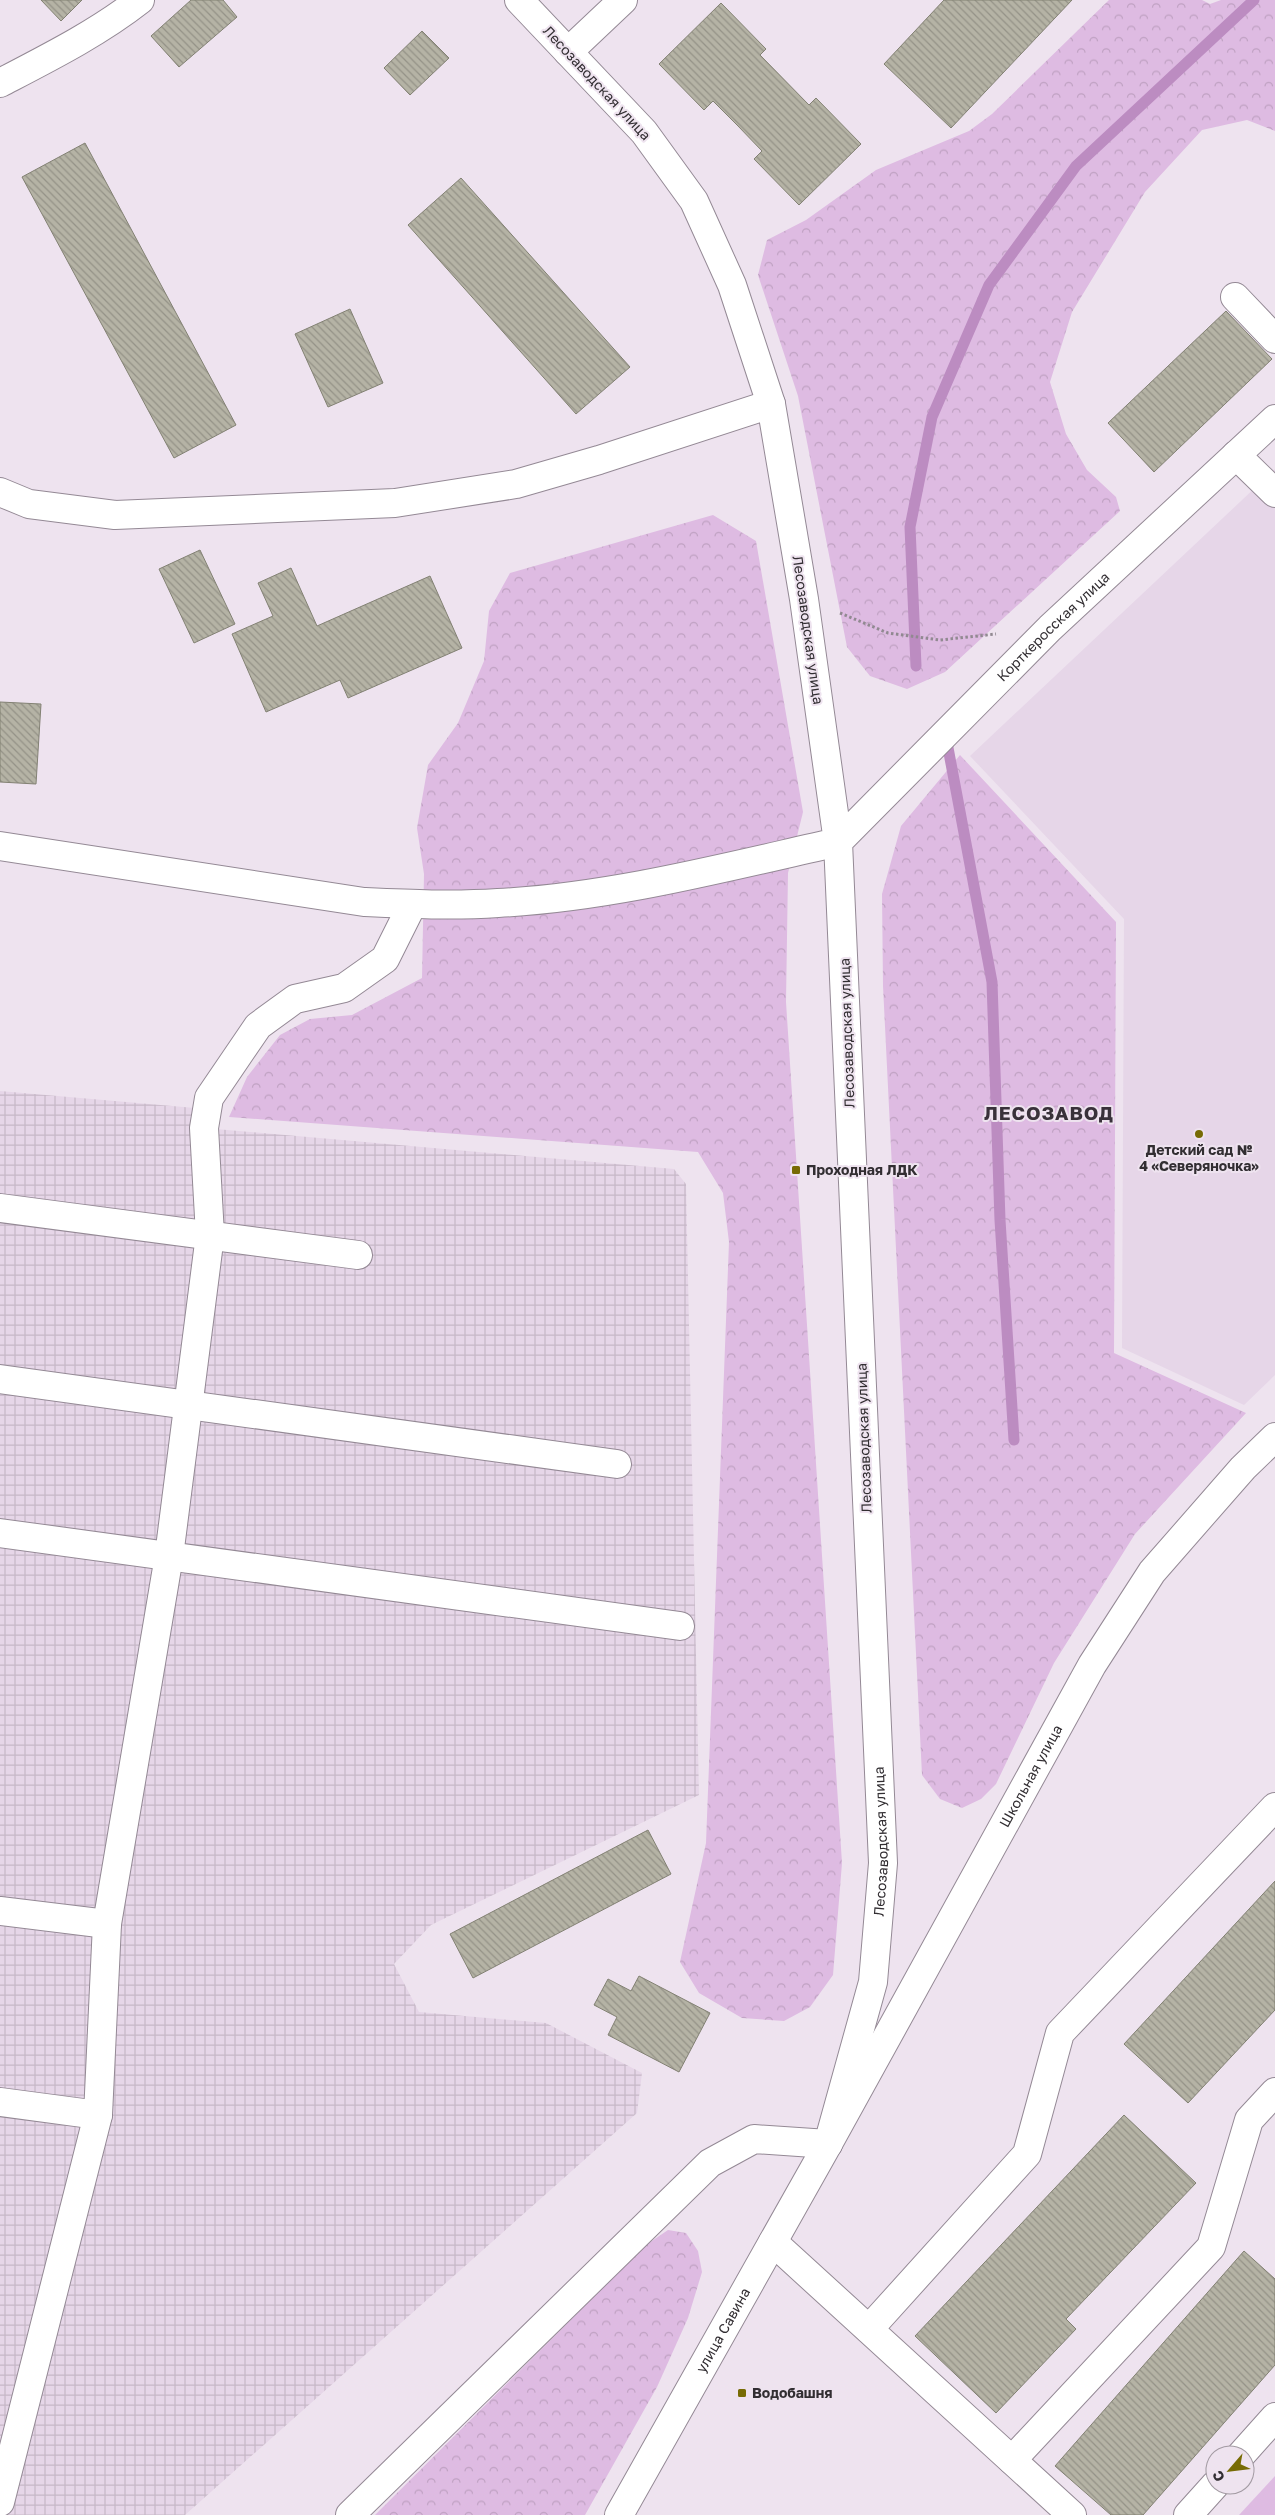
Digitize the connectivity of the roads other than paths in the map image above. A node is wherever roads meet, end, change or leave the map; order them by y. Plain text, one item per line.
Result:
1 (140, 0) edge
2 (520, 0) edge
3 (623, 0) edge
4 (568, 52) junction
5 (0, 83) edge
6 (1235, 297) dead end
7 (1275, 338) edge
8 (770, 404) junction
9 (1275, 419) edge
10 (1236, 455) junction
11 (0, 492) edge
12 (1275, 494) edge
13 (838, 842) junction
14 (0, 846) edge
15 (412, 905) junction
16 (0, 1208) edge
17 (210, 1235) junction
18 (358, 1255) dead end
19 (0, 1379) edge
20 (188, 1405) junction
21 (1275, 1437) edge
22 (617, 1464) dead end
23 (0, 1533) edge
24 (169, 1556) junction
25 (680, 1626) dead end
26 (1275, 1807) edge
27 (0, 1911) edge
28 (107, 1924) junction
29 (1275, 2092) edge
30 (0, 2102) edge
31 (98, 2116) junction
32 (828, 2144) junction
33 (773, 2242) junction
34 (869, 2329) junction
35 (1275, 2417) edge
36 (1251, 2445) edge
37 (1012, 2460) junction
38 (1206, 2495) edge
39 (0, 2502) edge
40 (350, 2515) edge
41 (619, 2515) edge
42 (1072, 2515) edge
43 (1188, 2515) edge

1 - 5 main road
2 - 4 main road, Лесозаводская улица
3 - 4 main road
4 - 8 main road, Лесозаводская улица
6 - 7 main road
8 - 11 main road
8 - 13 main road, Лесозаводская улица
9 - 10 main road, Корткеросская улица
10 - 12 main road
10 - 13 main road, Корткеросская улица
13 - 15 main road
13 - 32 main road, Лесозаводская улица
14 - 15 main road
15 - 17 main road
16 - 17 main road
17 - 18 main road
17 - 20 main road
19 - 20 main road
20 - 22 main road
20 - 24 main road
21 - 32 main road, Школьная улица
23 - 24 main road
24 - 25 main road
24 - 28 main road
26 - 34 main road
27 - 28 main road
28 - 31 main road
29 - 37 main road
30 - 31 main road
31 - 39 main road
32 - 33 main road, улица Савина
32 - 40 main road
33 - 34 main road
33 - 41 main road, улица Савина
34 - 37 main road
35 - 36 main road
37 - 42 main road
38 - 43 main road

